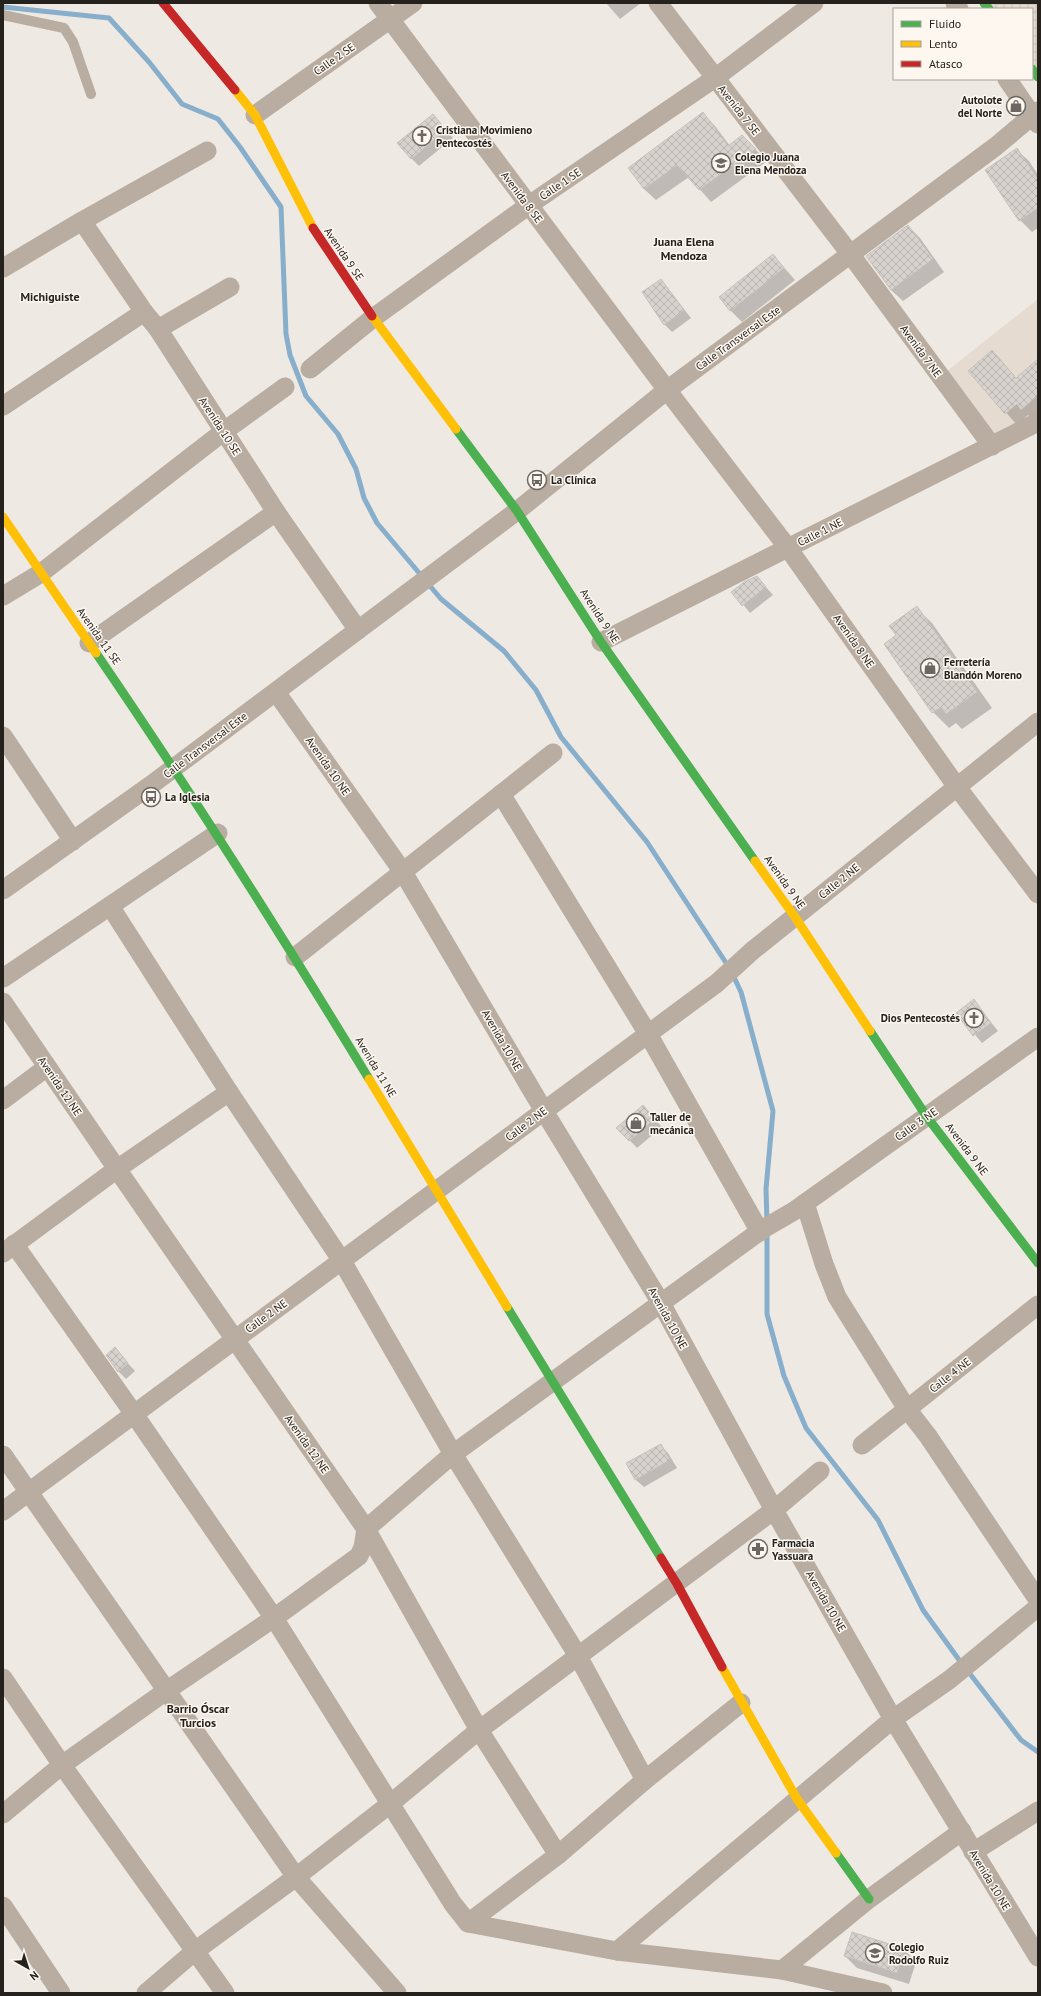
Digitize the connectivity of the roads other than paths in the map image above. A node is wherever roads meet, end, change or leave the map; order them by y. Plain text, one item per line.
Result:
1 (163, 3) edge
2 (378, 3) edge
3 (412, 3) edge
4 (658, 3) edge
5 (814, 3) edge
6 (3, 15) edge
7 (391, 19) junction
8 (715, 78) junction
9 (1008, 80) edge
10 (91, 94) dead end
11 (255, 115) junction
12 (1036, 117) edge
13 (207, 151) dead end
14 (529, 205) junction
15 (82, 221) junction
16 (851, 255) junction
17 (3, 268) edge
18 (230, 287) dead end
19 (144, 312) junction
20 (374, 318) junction
21 (158, 329) junction
22 (310, 368) dead end
23 (285, 387) dead end
24 (667, 390) junction
25 (3, 406) edge
26 (1038, 422) edge
27 (223, 432) junction
28 (992, 446) junction
29 (517, 511) junction
30 (276, 512) junction
31 (3, 518) edge
32 (788, 548) junction
33 (41, 572) junction
34 (3, 596) edge
35 (358, 630) junction
36 (601, 642) junction
37 (89, 643) junction
38 (276, 692) junction
39 (1038, 722) edge
40 (3, 736) edge
41 (553, 753) dead end
42 (175, 768) junction
43 (957, 787) junction
44 (501, 794) junction
45 (218, 833) junction
46 (73, 841) junction
47 (403, 872) junction
48 (3, 890) edge
49 (1038, 894) edge
50 (110, 906) junction
51 (795, 917) junction
52 (296, 957) junction
53 (3, 978) edge
54 (3, 1002) edge
55 (648, 1034) junction
56 (1038, 1037) edge
57 (47, 1067) junction
58 (229, 1092) junction
59 (3, 1100) edge
60 (544, 1111) junction
61 (926, 1117) junction
62 (117, 1169) junction
63 (437, 1190) junction
64 (799, 1207) junction
65 (762, 1230) junction
66 (8, 1248) edge
67 (342, 1260) junction
68 (1038, 1263) edge
69 (661, 1303) junction
70 (1038, 1305) edge
71 (235, 1339) junction
72 (552, 1382) junction
73 (907, 1409) junction
74 (134, 1414) junction
75 (862, 1445) dead end
76 (453, 1454) junction
77 (3, 1455) edge
78 (820, 1471) dead end
79 (29, 1491) junction
80 (774, 1510) junction
81 (3, 1511) edge
82 (366, 1529) junction
83 (677, 1584) junction
84 (1038, 1600) edge
85 (1038, 1607) edge
86 (274, 1618) junction
87 (578, 1656) junction
88 (3, 1678) edge
89 (166, 1691) junction
90 (741, 1703) junction
91 (893, 1719) junction
92 (479, 1730) junction
93 (62, 1765) junction
94 (646, 1780) junction
95 (797, 1799) junction
96 (390, 1804) junction
97 (1038, 1811) edge
98 (3, 1814) edge
99 (962, 1831) junction
100 (973, 1852) junction
101 (558, 1855) junction
102 (296, 1877) junction
103 (869, 1899) junction
104 (3, 1906) edge
105 (468, 1923) junction
106 (195, 1951) junction
107 (618, 1951) junction
108 (1038, 1957) edge
109 (782, 1970) junction
110 (61, 1993) edge
111 (146, 1993) edge
112 (225, 1993) edge
113 (397, 1993) edge
114 (882, 1993) edge

1 - 11 main road, Avenida 9 SE
2 - 7 street, Avenida 8 SE
3 - 7 street, Calle 2 SE
4 - 8 street, Avenida 7 SE
5 - 8 street, Calle 1 SE
6 - 10 lane
7 - 11 street, Calle 2 SE
7 - 14 street, Avenida 8 SE
8 - 14 street, Calle 1 SE
8 - 16 street, Avenida 7 SE
9 - 12 street
11 - 20 main road, Avenida 9 SE
12 - 16 street, Calle Transversal Este
13 - 15 street
14 - 20 street, Calle 1 SE
14 - 24 street, Avenida 8 SE
15 - 17 street
15 - 19 street, Avenida 10 SE
16 - 24 street, Calle Transversal Este
16 - 28 street, Avenida 7 NE
18 - 21 street
19 - 21 street, Avenida 10 SE
19 - 25 street
20 - 22 street, Calle 1 SE
20 - 29 main road, Avenida 9 SE
21 - 27 street, Avenida 10 SE
23 - 27 street
24 - 29 street, Calle Transversal Este
24 - 32 street, Avenida 8 NE
26 - 28 street, Calle 1 NE
27 - 30 street, Avenida 10 SE
27 - 33 street
28 - 32 street, Calle 1 NE
29 - 35 street, Calle Transversal Este
29 - 36 main road, Avenida 9 NE
30 - 35 street, Avenida 10 SE
30 - 37 street
31 - 33 main road, Avenida 11 SE
32 - 36 street, Calle 1 NE
32 - 43 street, Avenida 8 NE
33 - 34 street
33 - 37 main road, Avenida 11 SE
35 - 38 street, Calle Transversal Este
36 - 51 main road, Avenida 9 NE
37 - 42 main road, Avenida 11 SE
38 - 42 street, Calle Transversal Este
38 - 47 street, Avenida 10 NE
39 - 43 street, Calle 2 NE
40 - 46 street
41 - 44 street
42 - 45 main road, Avenida 11 NE
42 - 46 street, Calle Transversal Este
43 - 49 street, Avenida 8 NE
43 - 51 street, Calle 2 NE
44 - 47 street
44 - 55 street
45 - 50 street
45 - 52 main road, Avenida 11 NE
46 - 48 street, Calle Transversal Este
47 - 52 street
47 - 60 street, Avenida 10 NE
50 - 53 street
50 - 58 street
51 - 55 street, Calle 2 NE
51 - 61 main road, Avenida 9 NE
52 - 63 main road, Avenida 11 NE
54 - 57 street, Avenida 12 NE
55 - 60 street, Calle 2 NE
55 - 65 street
56 - 61 street, Calle 3 NE
57 - 59 street
57 - 62 street, Avenida 12 NE
58 - 62 street
58 - 67 street
60 - 63 street, Calle 2 NE
60 - 69 street, Avenida 10 NE
61 - 64 street, Calle 3 NE
61 - 68 main road, Avenida 9 NE
62 - 66 street
62 - 71 street, Avenida 12 NE
63 - 67 street, Calle 2 NE
63 - 72 main road, Avenida 11 NE
64 - 65 street, Calle 3 NE
64 - 73 street
65 - 69 street, Calle 3 NE
66 - 74 street
67 - 71 street, Calle 2 NE
67 - 76 street
69 - 72 street, Calle 3 NE
69 - 80 street, Avenida 10 NE
70 - 73 street, Calle 4 NE
71 - 74 street, Calle 2 NE
71 - 82 street, Avenida 12 NE
72 - 76 street, Calle 3 NE
72 - 83 main road
73 - 75 street, Calle 4 NE
73 - 84 street
74 - 79 street, Calle 2 NE
74 - 86 street
76 - 82 street, Calle 3 NE
76 - 87 street
77 - 79 street
78 - 80 street
79 - 81 street, Calle 2 NE
79 - 89 street
80 - 83 street
80 - 91 street, Avenida 10 NE
82 - 86 street
82 - 92 street, Avenida 12 NE
83 - 87 street
83 - 90 main road
85 - 91 street
86 - 89 street
86 - 96 street
87 - 92 street
87 - 94 street
88 - 93 street
89 - 93 street
89 - 102 street
90 - 94 street
90 - 95 main road
91 - 95 street
91 - 99 street, Avenida 10 NE
92 - 96 street
92 - 101 street, Avenida 12 NE
93 - 98 street
93 - 106 street
94 - 101 street
95 - 103 main road
95 - 107 street
96 - 102 street
96 - 105 street
97 - 100 street
99 - 100 street, Avenida 10 NE
99 - 103 street
100 - 108 street, Avenida 10 NE
101 - 105 street
102 - 106 street
102 - 113 street
103 - 109 street
104 - 110 street
105 - 107 street
106 - 111 street
106 - 112 street
107 - 109 street
109 - 114 street

